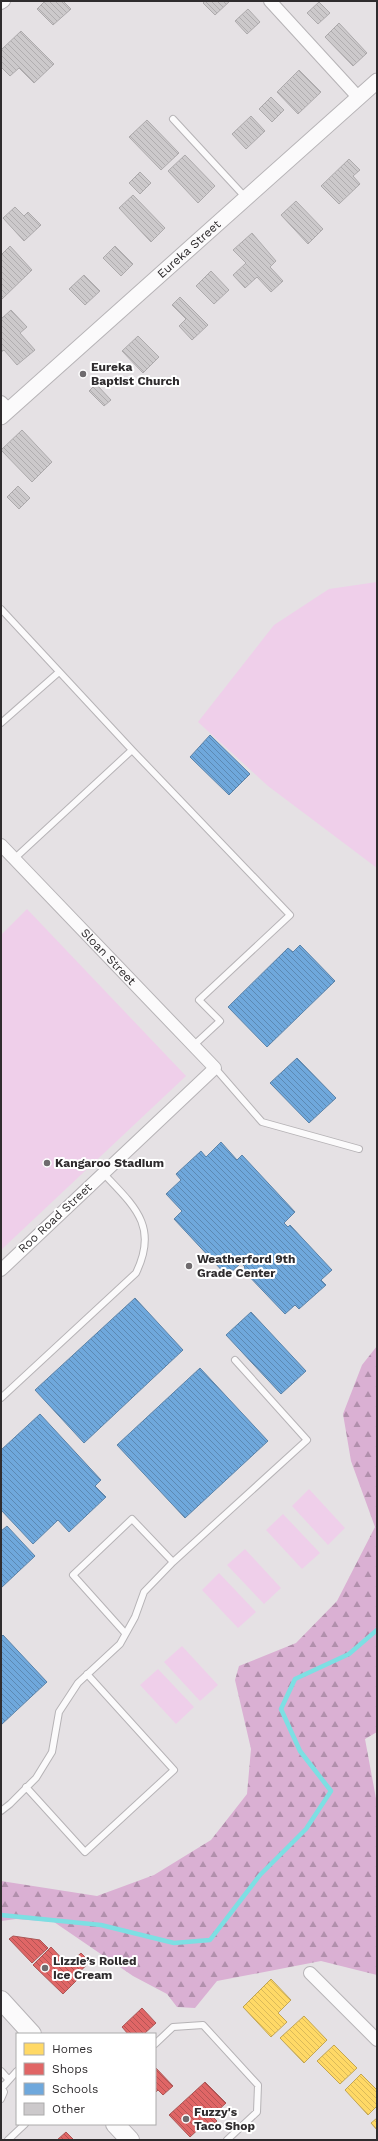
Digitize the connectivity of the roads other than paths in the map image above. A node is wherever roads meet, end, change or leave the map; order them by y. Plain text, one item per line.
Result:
1 (4, 1) edge
2 (270, 1) edge
3 (1, 3) edge
4 (377, 81) edge
5 (358, 97) junction
6 (173, 118) dead end
7 (246, 198) junction
8 (4, 410) edge
9 (1, 609) edge
10 (59, 672) junction
11 (1, 723) edge
12 (132, 750) junction
13 (1, 845) edge
14 (14, 859) junction
15 (193, 1046) junction
16 (214, 1068) junction
17 (359, 1149) dead end
18 (103, 1173) junction
19 (1, 1270) edge
20 (235, 1360) dead end
21 (1, 1398) edge
22 (173, 1562) junction
23 (125, 1632) junction
24 (87, 1674) junction
25 (26, 1788) junction
26 (1, 1811) edge
27 (310, 1973) dead end
28 (1, 2000) edge
29 (31, 2033) edge
30 (377, 2040) edge
31 (156, 2043) edge
32 (1, 2071) edge
33 (16, 2072) edge
34 (10, 2080) junction
35 (1, 2087) edge
36 (1, 2099) edge
37 (24, 2125) edge
38 (116, 2125) edge
39 (8, 2140) edge
40 (130, 2140) edge
41 (227, 2140) edge

1 - 3 street
2 - 5 street
4 - 5 street, Eureka Street
5 - 7 street, Eureka Street
6 - 7 lane
7 - 8 street, Eureka Street
9 - 10 lane
10 - 11 lane
10 - 12 lane
12 - 14 lane
12 - 15 lane
13 - 14 street, Sloan Street
14 - 15 street, Sloan Street
15 - 16 street, Sloan Street
16 - 17 lane
16 - 18 street, Roo Road Street
18 - 19 street, Roo Road Street
18 - 21 lane
20 - 22 lane
22 - 23 lane
22 - 23 lane
23 - 24 lane
24 - 25 lane
24 - 25 lane
25 - 26 lane
27 - 30 street
28 - 29 main road
31 - 41 lane
32 - 34 lane
33 - 34 lane
34 - 35 lane
35 - 36 lane
37 - 39 lane
38 - 40 main road

